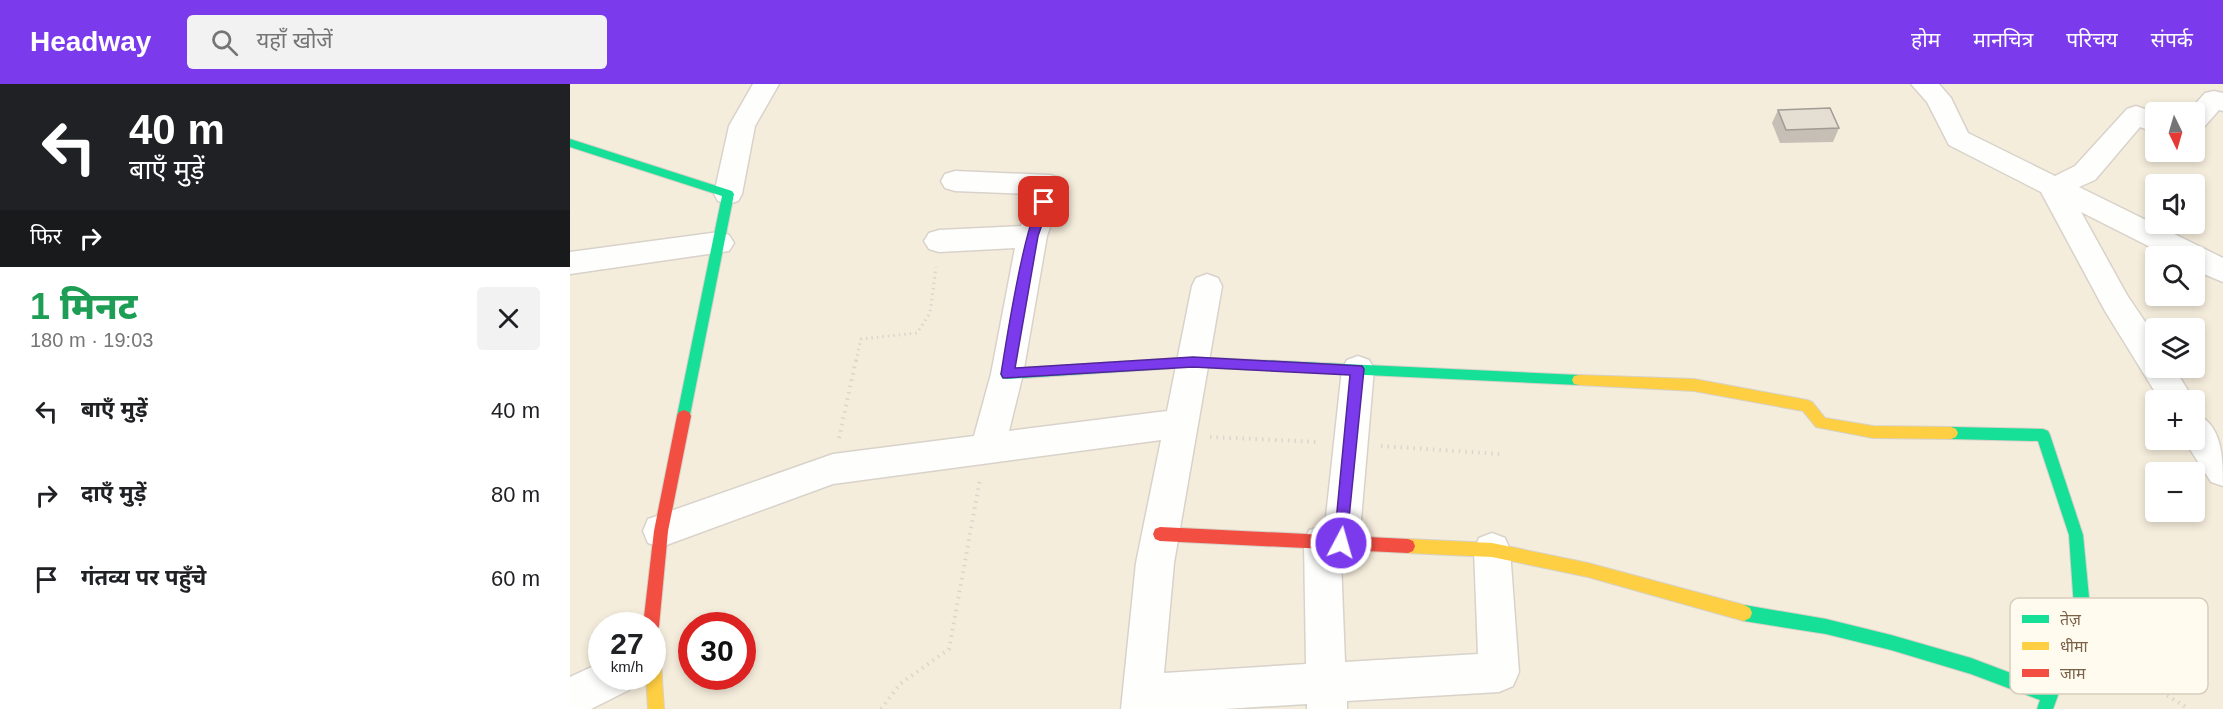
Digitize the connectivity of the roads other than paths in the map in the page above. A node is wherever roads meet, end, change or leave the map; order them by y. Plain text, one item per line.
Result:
1 (766, 84) edge
2 (1924, 84) edge
3 (2223, 103) edge
4 (2205, 109) edge
5 (2145, 119) edge
6 (570, 143) edge
7 (955, 181) dead end
8 (2053, 188) junction
9 (728, 195) junction
10 (1032, 236) junction
11 (939, 241) road end
12 (719, 243) junction
13 (2172, 246) edge
14 (2205, 262) edge
15 (570, 263) edge
16 (2223, 271) edge
17 (1207, 286) dead end
18 (2145, 349) edge
19 (1193, 362) junction
20 (1358, 369) junction
21 (1007, 374) junction
22 (1183, 423) junction
23 (2205, 444) edge
24 (987, 448) junction
25 (2223, 471) edge
26 (661, 531) junction
27 (1160, 534) junction
28 (1332, 542) junction
29 (1492, 550) junction
30 (2081, 598) edge
31 (652, 612) edge
32 (2010, 679) edge
33 (588, 689) edge
34 (655, 690) edge
35 (2048, 695) edge
36 (1327, 696) edge
37 (570, 698) edge
38 (1142, 702) edge
39 (656, 709) edge
40 (2045, 709) edge

1 - 9 street
2 - 8 street
3 - 4 street
5 - 8 street
6 - 9 street
7 - 10 street
8 - 13 street
8 - 18 street
9 - 12 street
10 - 11 street
10 - 21 street
12 - 15 street
12 - 26 street
14 - 16 street
17 - 19 street
19 - 20 street
19 - 21 street
19 - 22 street
20 - 28 street
20 - 30 street
21 - 24 street
22 - 24 street
22 - 27 street
23 - 25 street
24 - 26 street
26 - 31 street
27 - 28 street
27 - 38 street
28 - 29 street
28 - 36 street
29 - 32 street
29 - 36 street
33 - 37 street
34 - 39 street
35 - 40 street
36 - 38 street

